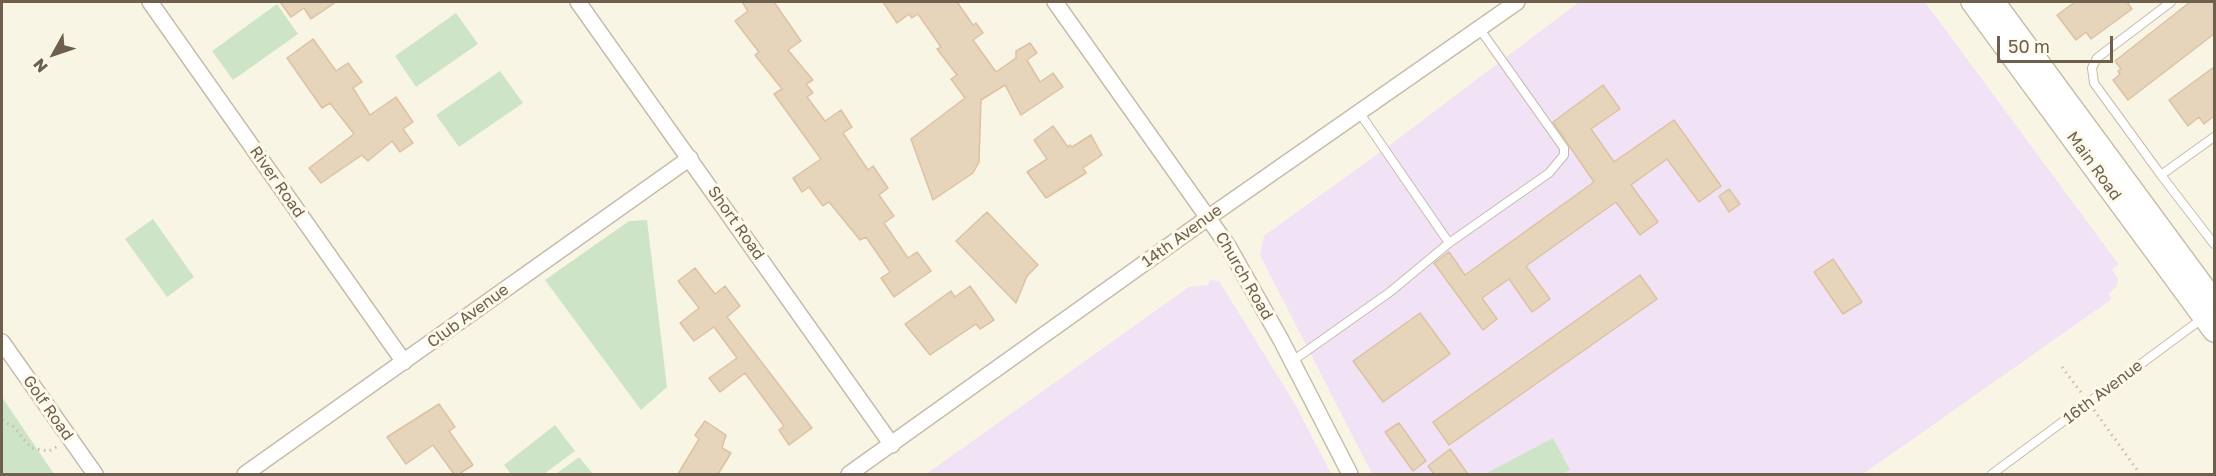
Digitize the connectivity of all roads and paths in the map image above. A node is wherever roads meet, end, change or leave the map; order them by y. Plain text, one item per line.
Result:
1 (150, 2) edge
2 (578, 2) edge
3 (1055, 2) edge
4 (1515, 2) edge
5 (1972, 2) edge
6 (1994, 2) edge
7 (2170, 2) edge
8 (1479, 28) junction
9 (1359, 112) junction
10 (2214, 137) edge
11 (690, 158) junction
12 (2161, 175) junction
13 (1209, 217) junction
14 (1449, 243) junction
15 (2214, 244) edge
16 (2211, 316) edge
17 (2, 342) edge
18 (404, 362) junction
19 (1292, 362) junction
20 (2062, 367) dead end
21 (2088, 403) junction
22 (2, 420) edge
23 (69, 438) junction
24 (892, 445) junction
25 (1344, 471) edge
26 (95, 474) edge
27 (245, 474) edge
28 (849, 474) edge
29 (1992, 474) edge
30 (2140, 474) edge

1 - 18 street, River Road
2 - 11 street, Short Road
3 - 13 street, Church Road
4 - 8 street, 14th Avenue
5 - 16 main road, Main Road
6 - 16 main road, Main Road
7 - 12 lane
8 - 9 street, 14th Avenue
8 - 14 lane
9 - 13 street, 14th Avenue
9 - 14 lane
10 - 12 lane
11 - 18 street, Club Avenue
11 - 24 street, Short Road
12 - 15 lane
13 - 19 street, Church Road
13 - 24 street, 14th Avenue
14 - 19 lane
16 - 21 lane, 16th Avenue
17 - 23 street, Golf Road
18 - 27 street, Club Avenue
19 - 25 street, Church Road
20 - 21 path
21 - 29 lane, 16th Avenue
21 - 30 path
22 - 23 path
23 - 26 street, Golf Road
24 - 28 street, 14th Avenue

